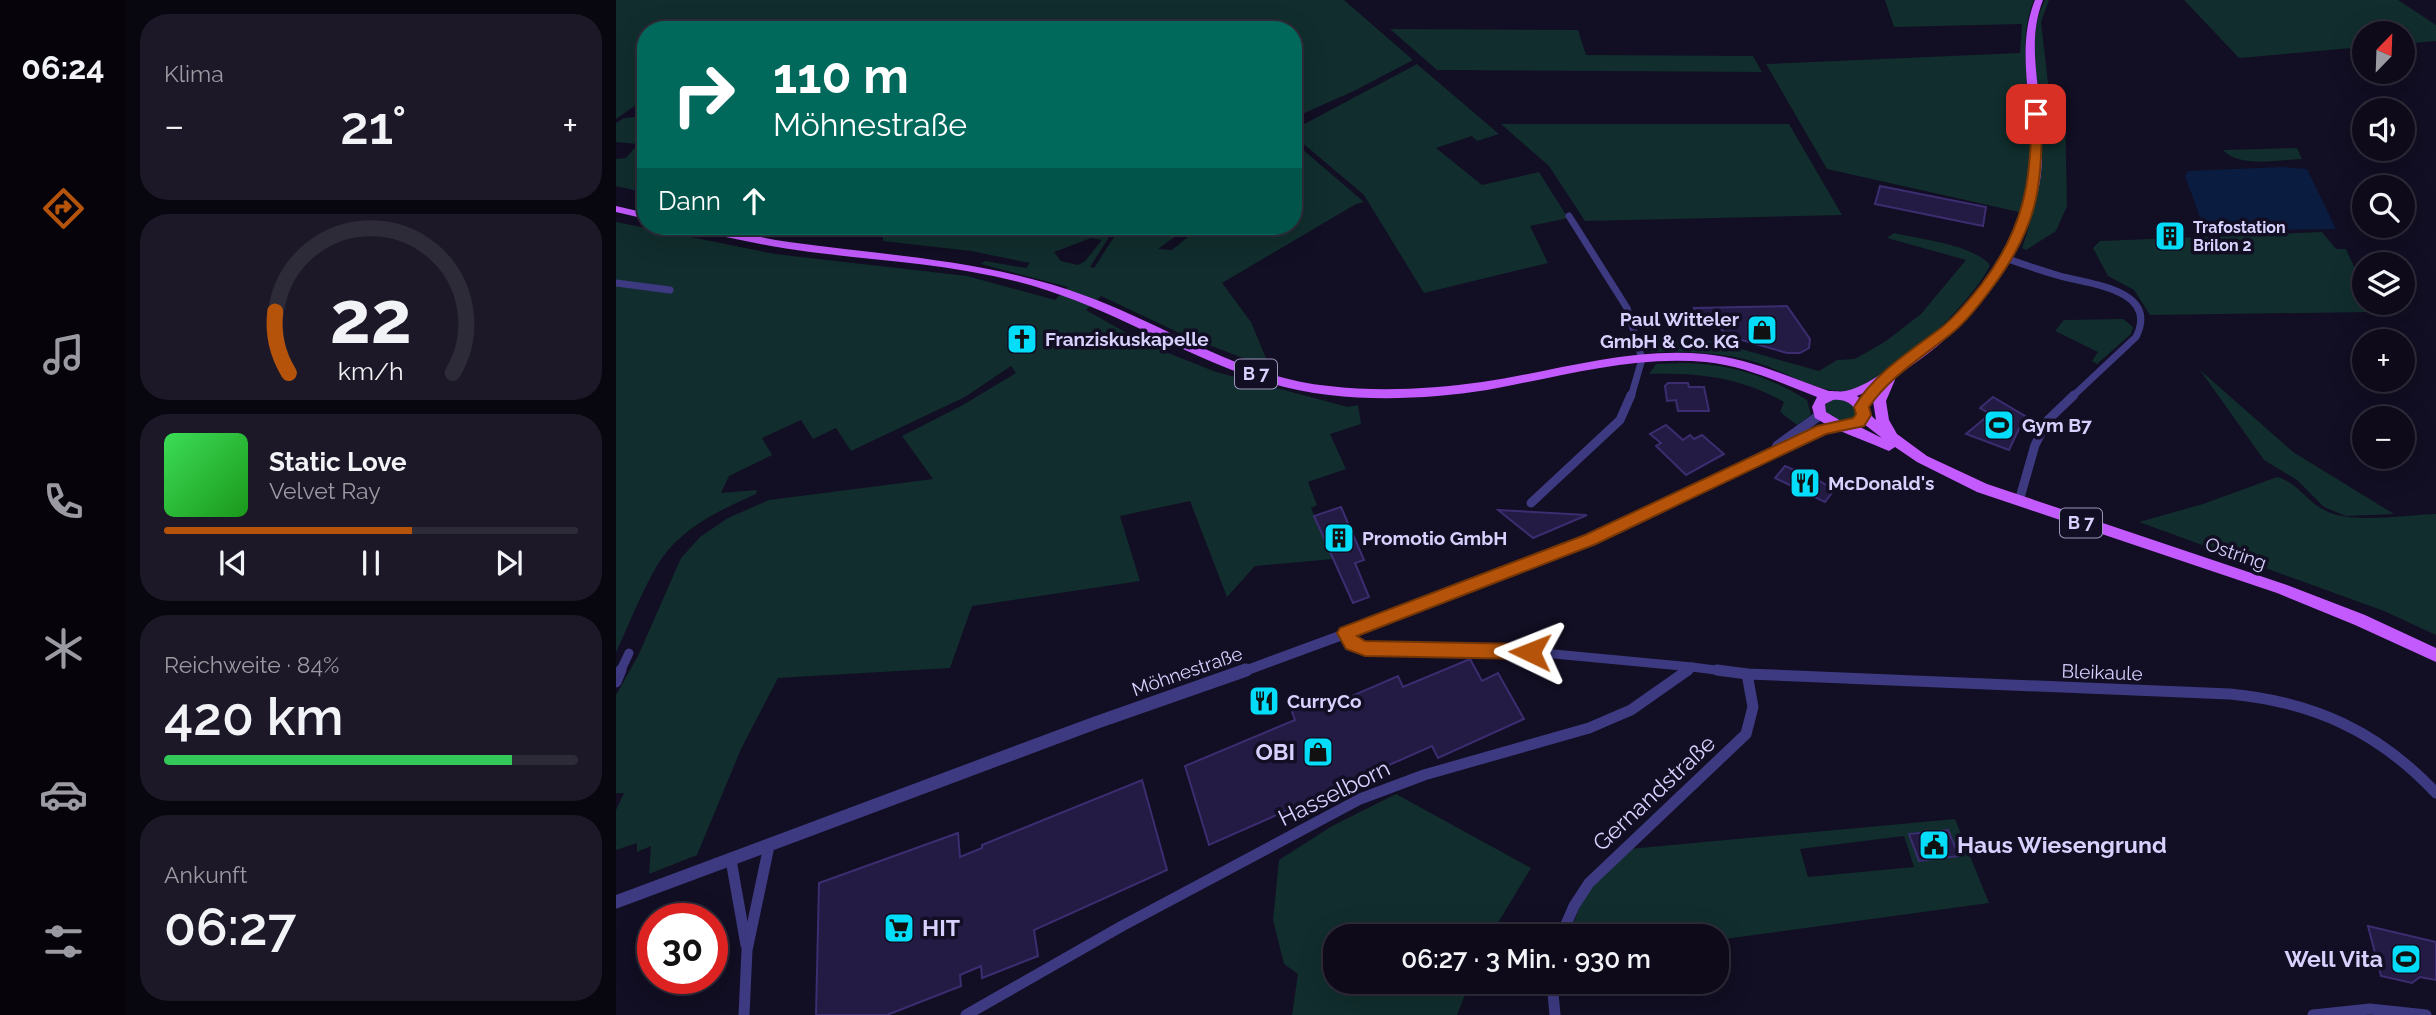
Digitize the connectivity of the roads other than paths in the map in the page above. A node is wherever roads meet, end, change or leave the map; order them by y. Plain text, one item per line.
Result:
1 (2039, 0) edge
2 (616, 209) edge
3 (637, 214) edge
4 (1569, 216) dead end
5 (734, 235) edge
6 (2008, 258) junction
7 (616, 283) edge
8 (670, 290) dead end
9 (1642, 359) junction
10 (1892, 375) junction
11 (1877, 384) junction
12 (1846, 396) junction
13 (1823, 404) junction
14 (1862, 412) junction
15 (1842, 426) junction
16 (1901, 445) junction
17 (1763, 456) junction
18 (1942, 470) junction
19 (2019, 501) junction
20 (1531, 503) dead end
21 (1346, 633) junction
22 (629, 653) dead end
23 (2436, 655) edge
24 (1692, 667) junction
25 (1744, 674) junction
26 (616, 682) edge
27 (2436, 793) edge
28 (769, 846) junction
29 (731, 860) junction
30 (616, 902) edge
31 (1566, 924) edge
32 (747, 950) junction
33 (1553, 994) edge
34 (744, 1015) edge
35 (966, 1015) edge
36 (1555, 1015) edge
37 (2313, 1015) edge
38 (2426, 1015) edge

1 - 6 main road
2 - 3 main road
4 - 9 street
5 - 9 main road, B 7
6 - 10 main road
6 - 19 street
7 - 8 street
9 - 13 main road, B 7
9 - 20 street
10 - 11 main road
10 - 16 main road
11 - 12 main road
11 - 14 main road
12 - 13 main road
12 - 14 main road, B 7
13 - 15 main road, B 7
13 - 17 street, Möhnestraße
14 - 15 main road
14 - 16 main road, B 7
15 - 17 street, Möhnestraße
15 - 18 main road, B 7
16 - 18 main road, B 7
17 - 21 street, Möhnestraße
18 - 19 main road, Ostring / B 7
19 - 23 main road, Ostring / B 7
21 - 24 street
21 - 28 street, Möhnestraße
22 - 26 street
24 - 25 street
24 - 35 street, Hasselborn
25 - 27 street, Bleikaule
25 - 31 street, Gernandstraße
28 - 29 street, Möhnestraße
28 - 32 street
29 - 30 street, Möhnestraße
29 - 32 street
32 - 34 street
33 - 36 street
37 - 38 street

